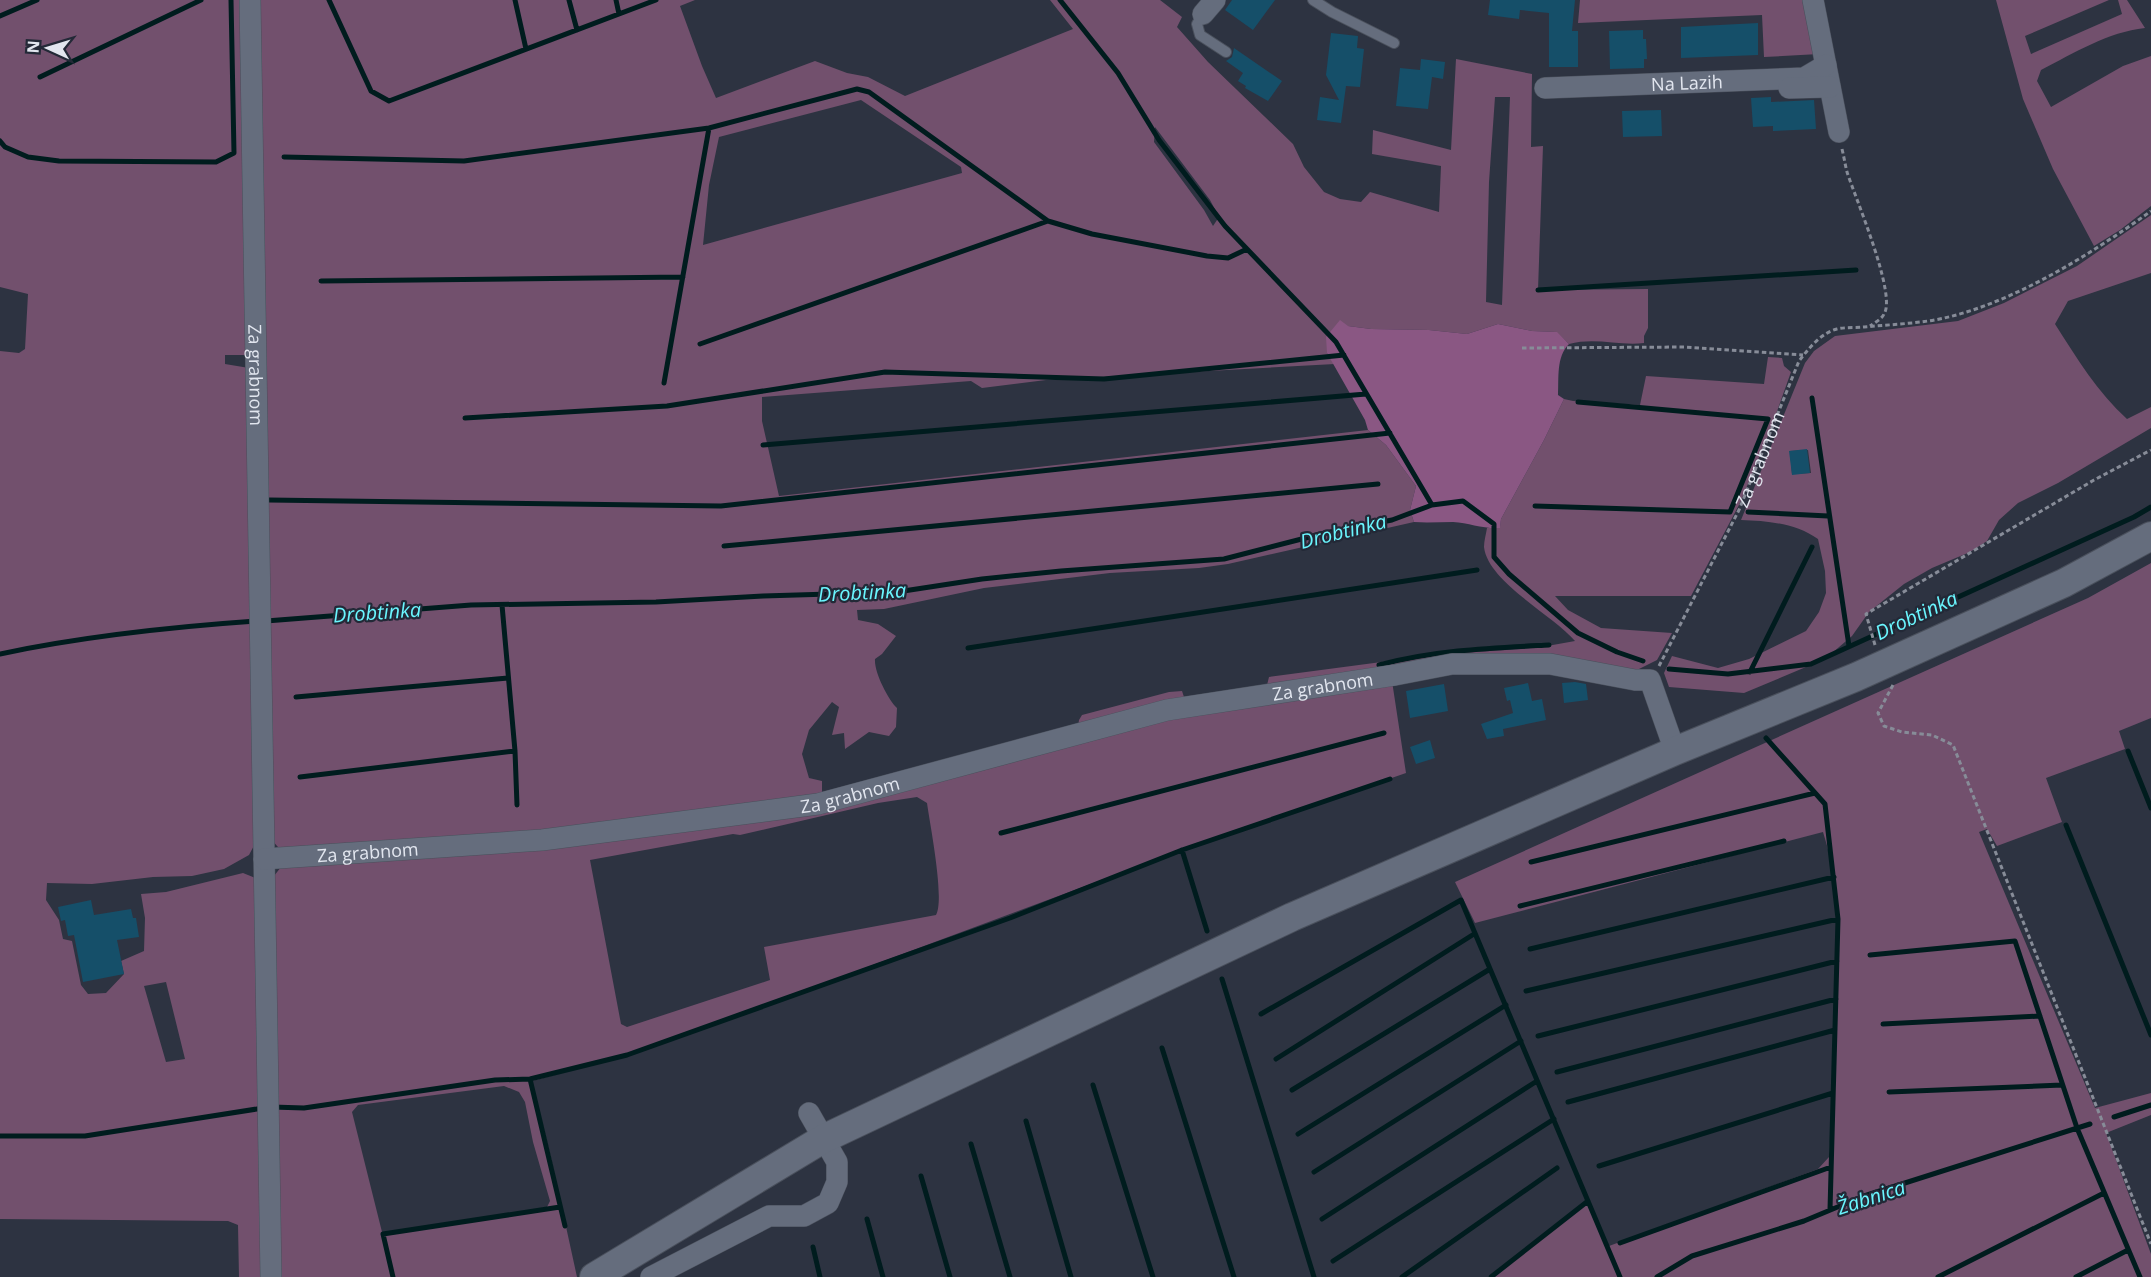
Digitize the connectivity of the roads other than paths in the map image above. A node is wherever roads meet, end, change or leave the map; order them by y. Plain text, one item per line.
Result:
1 (250, 0) edge
2 (1313, 0) edge
3 (1813, 0) edge
4 (1209, 7) edge
5 (1394, 43) dead end
6 (1226, 52) dead end
7 (1826, 65) junction
8 (1830, 87) junction
9 (1545, 88) dead end
10 (1622, 98) dead end
11 (1839, 132) road end
12 (2151, 536) edge
13 (1675, 751) junction
14 (264, 859) junction
15 (808, 1113) dead end
16 (823, 1139) junction
17 (272, 1277) edge
18 (594, 1277) edge
19 (651, 1277) edge

1 - 14 street, Za grabnom
2 - 5 lane
3 - 7 street
4 - 6 lane
7 - 8 street
7 - 9 street, Na Lazih
8 - 10 street, Na Lazih
8 - 11 street
12 - 13 main road
13 - 14 street, Za grabnom
13 - 16 main road
14 - 17 street, Za grabnom
15 - 16 street
16 - 18 main road
16 - 19 street

